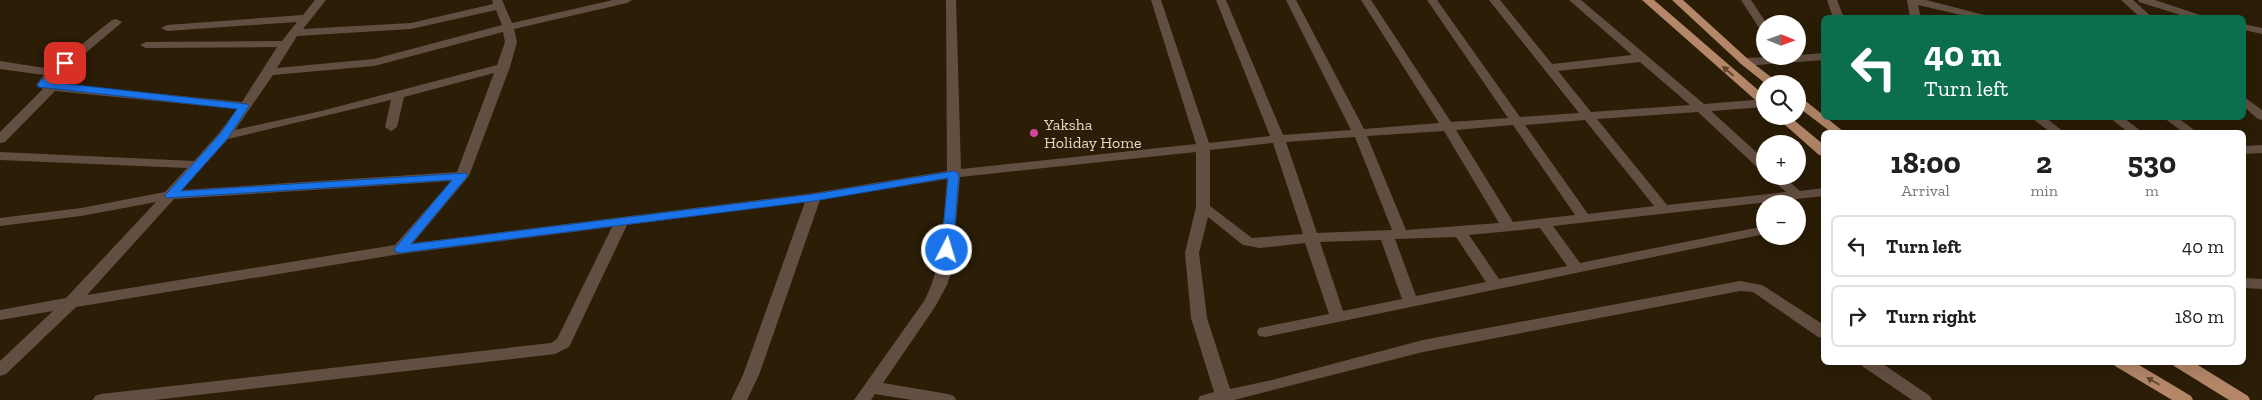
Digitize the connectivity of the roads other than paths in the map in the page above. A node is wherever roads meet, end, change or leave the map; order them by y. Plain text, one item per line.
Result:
1 (322, 0) edge
2 (627, 0) edge
3 (951, 0) edge
4 (1156, 0) edge
5 (1221, 0) edge
6 (1291, 0) edge
7 (1366, 0) edge
8 (1432, 0) edge
9 (1494, 0) edge
10 (1574, 0) edge
11 (1648, 0) edge
12 (1677, 0) edge
13 (1746, 0) edge
14 (1832, 0) edge
15 (1912, 0) edge
16 (2126, 0) edge
17 (2143, 0) edge
18 (498, 3) edge
19 (1837, 15) edge
20 (1915, 15) edge
21 (1978, 15) edge
22 (2144, 15) edge
23 (2194, 15) edge
24 (1756, 16) edge
25 (306, 18) junction
26 (116, 22) dead end
27 (508, 27) junction
28 (2246, 27) edge
29 (167, 28) dead end
30 (2262, 31) edge
31 (294, 33) junction
32 (286, 44) junction
33 (146, 45) dead end
34 (1821, 56) edge
35 (1806, 57) edge
36 (1641, 58) junction
37 (1756, 61) edge
38 (1745, 62) junction
39 (0, 65) edge
40 (504, 66) junction
41 (1550, 68) junction
42 (269, 72) junction
43 (53, 73) junction
44 (1762, 75) edge
45 (52, 87) junction
46 (398, 95) junction
47 (1756, 95) edge
48 (1756, 103) edge
49 (2246, 103) edge
50 (244, 106) junction
51 (1698, 106) junction
52 (1806, 108) edge
53 (1588, 115) junction
54 (2262, 116) edge
55 (1821, 119) edge
56 (1822, 120) edge
57 (2041, 120) edge
58 (2119, 120) edge
59 (2173, 120) edge
60 (1518, 121) junction
61 (1792, 125) edge
62 (391, 127) dead end
63 (1448, 128) junction
64 (1835, 130) edge
65 (2055, 130) edge
66 (2133, 130) edge
67 (2188, 130) edge
68 (1359, 132) junction
69 (224, 136) junction
70 (1278, 138) junction
71 (0, 139) edge
72 (1203, 146) junction
73 (2262, 148) edge
74 (1821, 149) edge
75 (2246, 150) edge
76 (0, 156) edge
77 (1756, 159) edge
78 (198, 165) junction
79 (954, 174) junction
80 (462, 176) junction
81 (1786, 185) edge
82 (1821, 192) edge
83 (1797, 195) joint
84 (171, 196) junction
85 (814, 197) junction
86 (1756, 199) edge
87 (1203, 207) junction
88 (1663, 209) junction
89 (1584, 218) junction
90 (0, 222) edge
91 (621, 222) junction
92 (1544, 223) junction
93 (1508, 226) junction
94 (1460, 232) junction
95 (1756, 232) edge
96 (1386, 235) junction
97 (1401, 235) junction
98 (1310, 238) junction
99 (400, 249) junction
100 (1576, 268) junction
101 (2246, 283) edge
102 (1495, 284) junction
103 (2262, 284) edge
104 (1410, 301) junction
105 (71, 303) junction
106 (0, 315) edge
107 (1336, 316) junction
108 (1821, 331) edge
109 (1265, 332) dead end
110 (1872, 365) edge
111 (2126, 365) edge
112 (2185, 365) edge
113 (0, 370) edge
114 (1273, 393) edge
115 (866, 394) edge
116 (1224, 396) junction
117 (101, 400) edge
118 (739, 400) edge
119 (948, 400) edge
120 (1206, 400) edge
121 (1924, 400) edge
122 (2185, 400) edge
123 (2242, 400) edge

1 - 25 street
2 - 27 street
3 - 79 street
4 - 72 street
5 - 70 street
6 - 68 street
7 - 63 street
8 - 60 street
9 - 41 street
10 - 36 street
47 -> 11 highway
12 - 38 highway
13 - 24 street
14 - 19 street
15 - 20 street
15 - 21 street
16 - 22 street
17 - 23 street
18 - 27 street
18 - 31 street
25 - 29 street
25 - 31 street
26 - 43 street
27 - 40 street
27 - 42 street
28 - 30 street
31 - 32 street
32 - 33 street
32 - 42 street
34 - 35 street
36 - 41 street
36 - 51 street
37 - 38 street
38 - 44 highway
39 - 43 street
40 - 46 street
40 - 80 street
41 - 53 street
42 - 50 street
43 - 45 street
45 - 50 street
45 - 71 street
46 - 62 street
46 - 69 street
48 - 51 street
49 - 54 street
50 - 69 street
51 - 53 street
51 - 77 street
52 - 55 highway
53 - 60 street
53 - 88 street
56 - 64 highway
57 - 65 street
58 - 66 street
59 - 67 street
60 - 63 street
60 - 89 street
61 - 74 highway
63 - 68 street
63 - 93 street
68 - 70 street
68 - 97 street
69 - 78 street
70 - 72 street
70 - 98 street
72 - 79 street
72 - 87 street
73 - 75 street
76 - 78 street
78 - 84 street
79 - 85 street
79 - 115 street
80 - 84 street
80 - 99 street
81 - 83 street
82 - 83 street
84 - 90 street
84 - 105 street
85 - 91 street
85 - 118 street
86 - 88 street
87 - 98 street
87 - 116 street
88 - 89 street
89 - 92 street
91 - 99 street
91 - 117 street
92 - 93 street
92 - 100 street
93 - 94 street
94 - 97 street
94 - 102 street
95 - 100 street
96 - 97 street
96 - 98 street
96 - 104 street
98 - 107 street
99 - 105 street
100 - 102 street
101 - 103 street
102 - 104 street
104 - 107 street
105 - 106 street
105 - 113 street
107 - 109 street
108 - 114 street
110 - 121 street
122 -> 111 highway
112 - 123 highway
114 - 116 street
115 - 119 street
116 - 120 street

